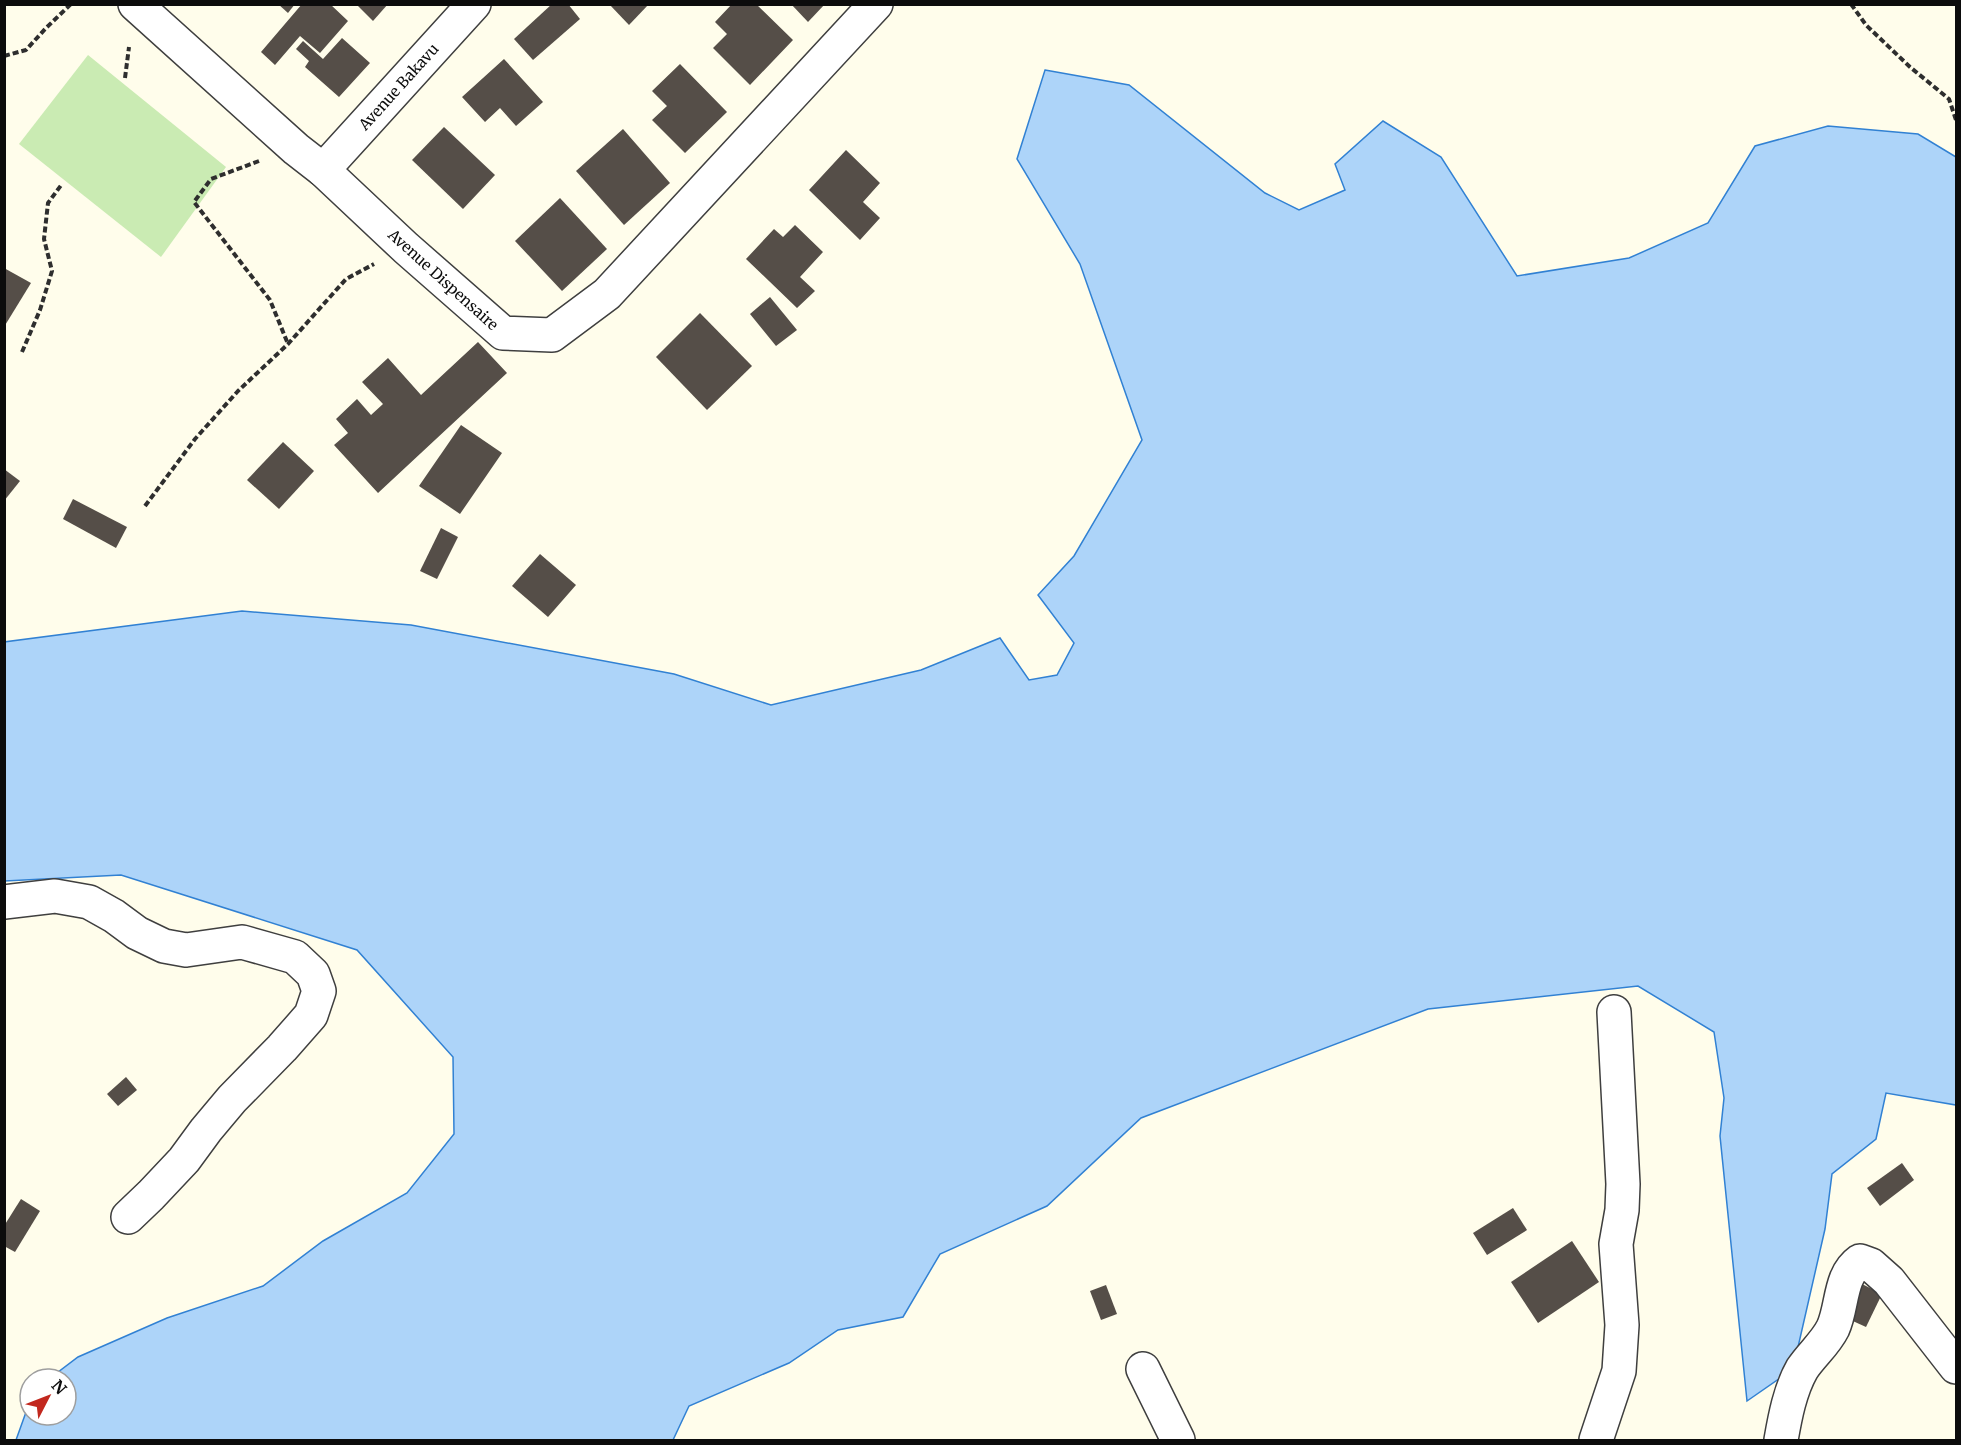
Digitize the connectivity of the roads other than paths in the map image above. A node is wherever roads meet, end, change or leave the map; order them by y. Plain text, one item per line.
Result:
1 (135, 4) edge
2 (474, 4) edge
3 (876, 4) edge
4 (323, 170) junction
5 (4, 902) edge
6 (1614, 1012) dead end
7 (128, 1216) dead end
8 (1956, 1367) edge
9 (1143, 1369) dead end
10 (1178, 1440) edge
11 (1596, 1440) edge
12 (1781, 1440) edge

1 - 4 street, Avenue Dispensaire
2 - 4 street, Avenue Bakavu
3 - 4 street, Avenue Dispensaire
5 - 7 street
6 - 11 street
8 - 12 street
9 - 10 street

